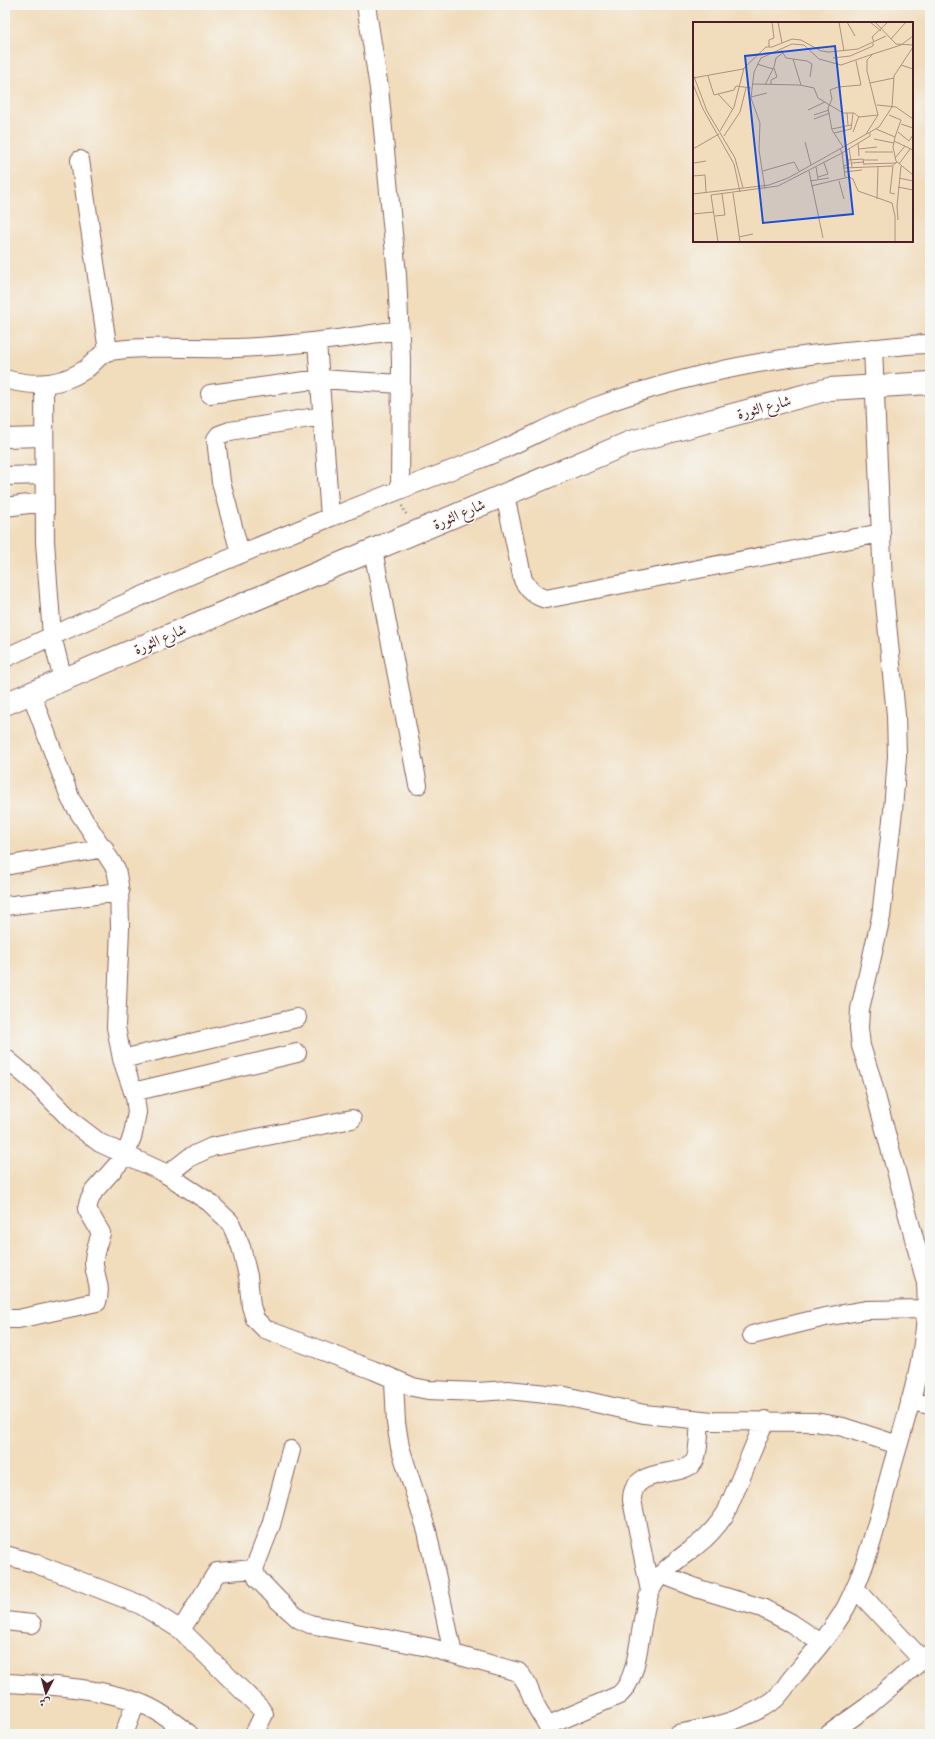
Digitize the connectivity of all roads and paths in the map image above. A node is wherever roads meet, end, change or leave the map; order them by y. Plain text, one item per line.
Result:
1 (366, 5) edge
2 (80, 160) dead end
3 (399, 330) junction
4 (317, 342) junction
5 (930, 344) edge
6 (873, 348) junction
7 (108, 351) junction
8 (5, 379) edge
9 (320, 380) junction
10 (930, 383) edge
11 (401, 384) junction
12 (44, 385) junction
13 (874, 387) junction
14 (210, 394) dead end
15 (322, 416) junction
16 (43, 437) junction
17 (5, 438) edge
18 (5, 476) edge
19 (44, 476) junction
20 (398, 490) junction
21 (505, 495) junction
22 (44, 502) junction
23 (5, 507) edge
24 (330, 517) junction
25 (881, 532) junction
26 (414, 533) junction
27 (373, 550) junction
28 (240, 553) junction
29 (52, 636) junction
30 (5, 658) edge
31 (63, 680) junction
32 (31, 693) junction
33 (5, 704) edge
34 (418, 785) dead end
35 (104, 848) junction
36 (5, 866) edge
37 (120, 892) junction
38 (5, 906) edge
39 (297, 1018) dead end
40 (297, 1053) dead end
41 (5, 1058) edge
42 (122, 1059) junction
43 (133, 1092) junction
44 (352, 1119) dead end
45 (126, 1155) junction
46 (167, 1175) junction
47 (926, 1309) junction
48 (5, 1319) edge
49 (752, 1335) dead end
50 (394, 1381) junction
51 (910, 1401) junction
52 (930, 1405) edge
53 (700, 1420) junction
54 (765, 1420) junction
55 (898, 1445) junction
56 (291, 1450) dead end
57 (5, 1555) edge
58 (254, 1569) junction
59 (661, 1574) junction
60 (854, 1588) junction
61 (650, 1591) junction
62 (5, 1621) edge
63 (32, 1624) dead end
64 (181, 1630) junction
65 (821, 1642) junction
66 (453, 1654) junction
67 (926, 1657) edge
68 (5, 1683) edge
69 (136, 1702) junction
70 (550, 1730) edge
71 (124, 1734) edge
72 (189, 1734) edge
73 (254, 1734) edge
74 (678, 1734) edge
75 (829, 1734) edge

1 - 3 street
2 - 7 street
3 - 4 street
3 - 11 street
4 - 7 street
4 - 9 street
5 - 6 street
6 - 13 street
6 - 20 street
7 - 12 street
8 - 12 street
9 - 11 street
9 - 14 street
9 - 15 street
10 - 13 main road, شارع الثورة
11 - 20 street
12 - 16 street
13 - 21 main road, شارع الثورة
13 - 25 street
15 - 24 street
15 - 28 street
16 - 17 street
16 - 19 street
18 - 19 street
19 - 22 street
20 - 24 street
20 - 26 path
21 - 25 street
21 - 26 main road, شارع الثورة
22 - 23 street
22 - 29 street
24 - 28 street
25 - 47 street
26 - 27 main road, شارع الثورة
27 - 31 main road, شارع الثورة
27 - 34 street
28 - 29 street
29 - 30 street
29 - 31 street
31 - 32 main road, شارع الثورة
32 - 33 main road, شارع الثورة
32 - 35 street
35 - 36 street
35 - 37 street
37 - 38 street
37 - 42 street
39 - 42 street
40 - 43 street
41 - 45 street
42 - 43 street
43 - 45 street
44 - 46 street
45 - 46 street
45 - 48 street
46 - 50 street
47 - 49 street
47 - 51 street
50 - 53 street
50 - 66 street
51 - 52 street
51 - 55 street
53 - 54 street
53 - 61 street
54 - 55 street
54 - 59 street
55 - 60 street
56 - 58 street
57 - 64 street
58 - 64 street
58 - 66 street
59 - 61 street
59 - 65 street
60 - 65 street
60 - 67 street
61 - 70 street
62 - 63 street
64 - 73 street
65 - 74 street
66 - 70 street
67 - 75 street
68 - 69 street
69 - 71 street
69 - 72 street

